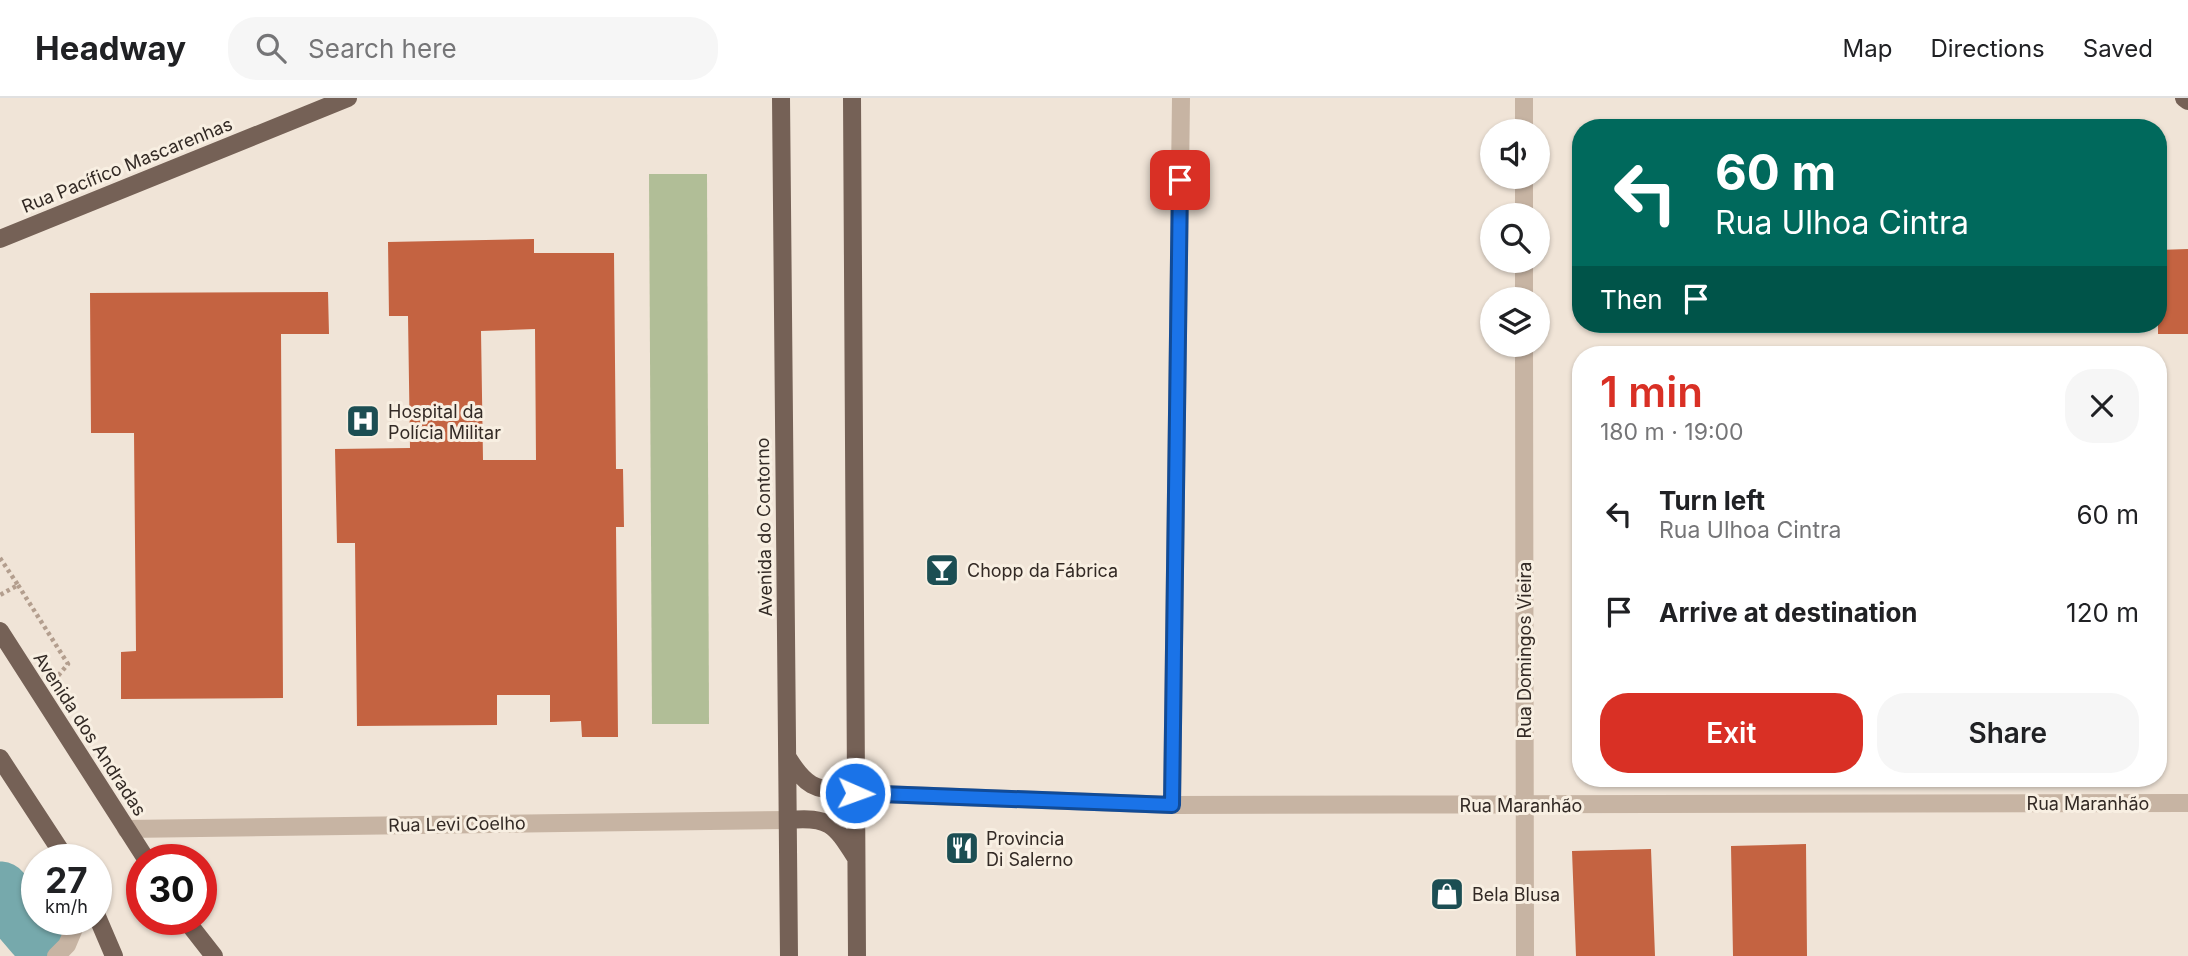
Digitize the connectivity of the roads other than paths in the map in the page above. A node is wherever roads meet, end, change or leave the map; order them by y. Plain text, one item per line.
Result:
1 (348, 98) edge
2 (781, 98) edge
3 (852, 98) edge
4 (1181, 98) edge
5 (1524, 98) edge
6 (1524, 119) edge
7 (0, 239) edge
8 (1524, 357) edge
9 (0, 631) edge
10 (0, 758) edge
11 (788, 758) junction
12 (855, 793) junction
13 (2188, 803) edge
14 (1172, 805) junction
15 (1523, 805) junction
16 (788, 820) junction
17 (126, 828) junction
18 (56, 844) edge
19 (136, 844) edge
20 (856, 858) junction
21 (71, 935) edge
22 (105, 935) edge
23 (198, 935) edge
24 (57, 956) edge
25 (114, 956) edge
26 (214, 956) edge
27 (789, 956) edge
28 (858, 956) edge
29 (1525, 956) edge

1 - 7 main road, Rua Pacífico Mascarenhas
2 - 11 main road, Avenida do Contorno
3 - 12 main road
4 - 14 street
5 - 6 street
8 - 15 street, Rua Domingos Vieira
9 - 17 main road, Avenida dos Andradas
10 - 18 main road
11 - 12 main road
11 - 16 main road, Avenida do Contorno
12 - 14 street, Rua Maranhão
12 - 20 main road
13 - 15 street, Rua Maranhão
14 - 15 street, Rua Maranhão
15 - 29 street, Rua Domingos Vieira
16 - 17 street, Rua Levi Coelho
16 - 20 main road
16 - 27 main road, Avenida do Contorno
17 - 19 main road, Avenida dos Andradas
20 - 28 main road
21 - 24 street
22 - 25 main road
23 - 26 main road

